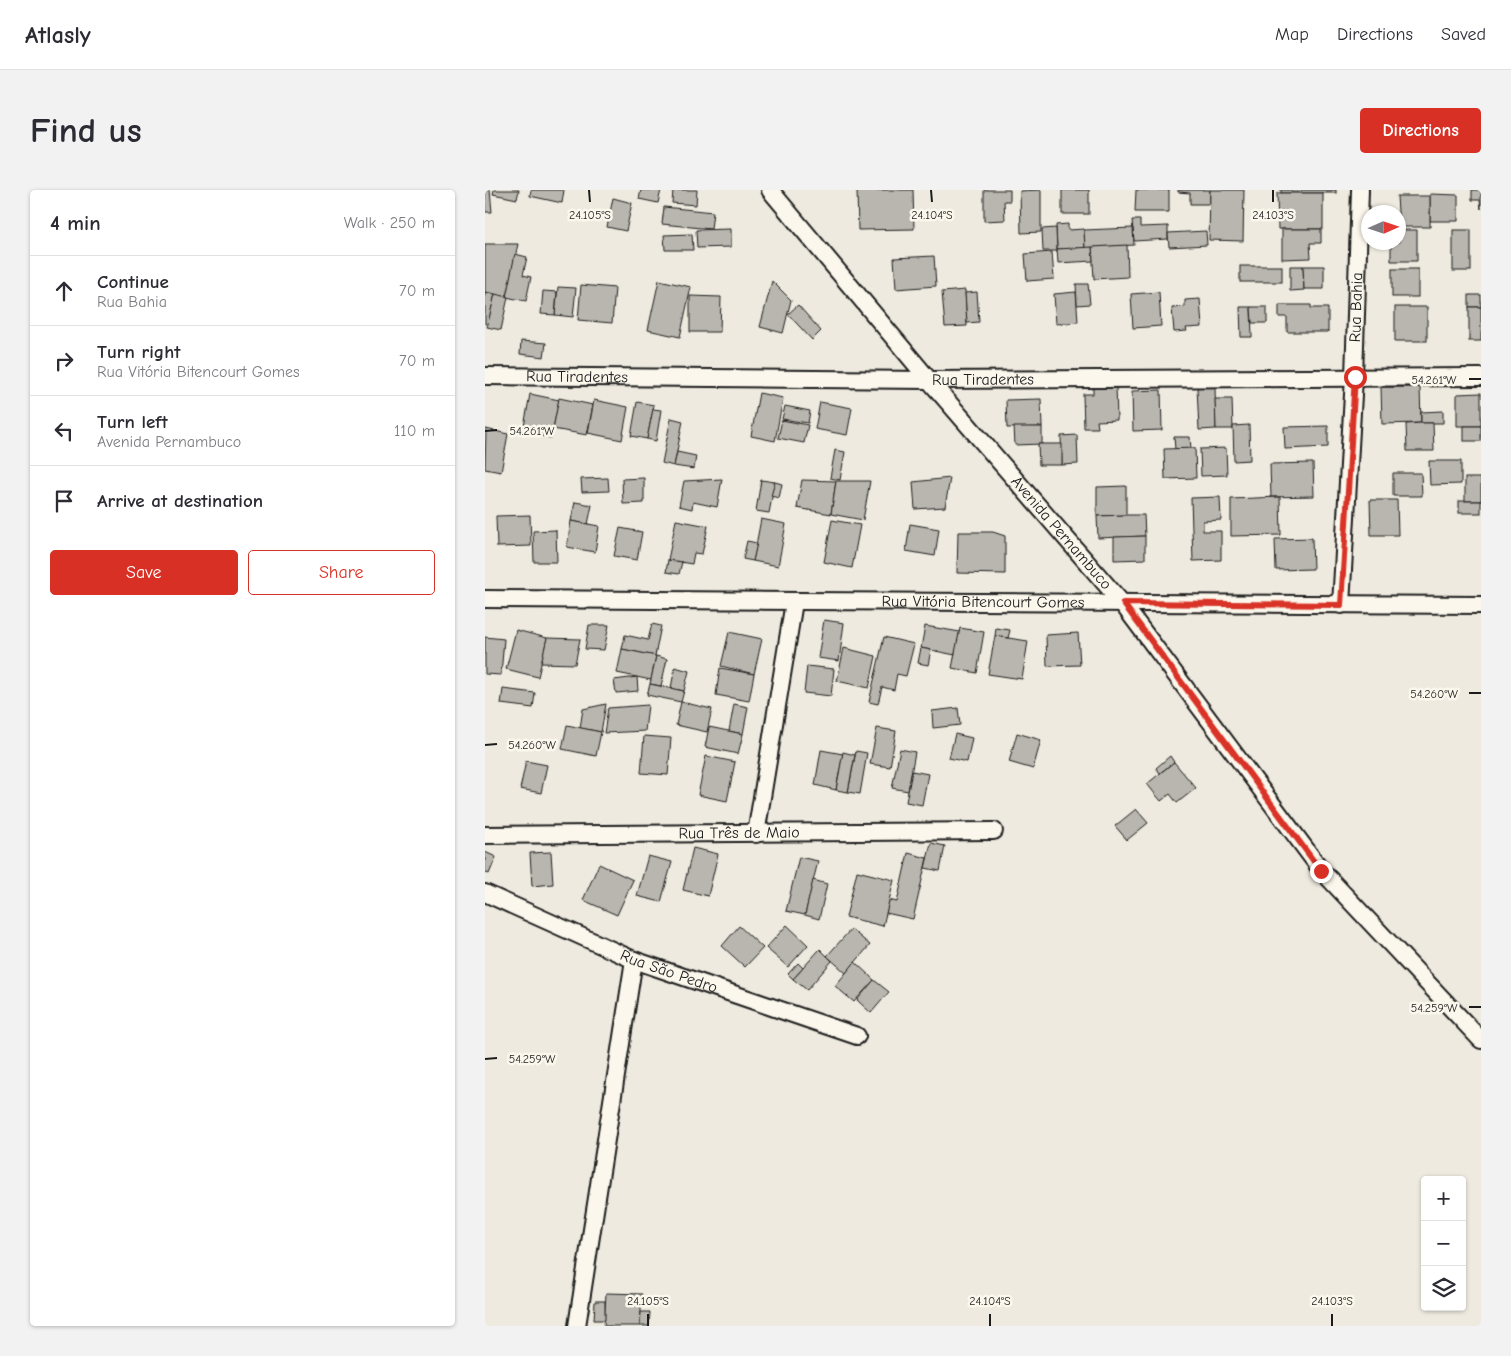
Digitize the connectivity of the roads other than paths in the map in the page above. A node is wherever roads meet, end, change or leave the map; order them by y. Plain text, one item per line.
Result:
1 (770, 190) edge
2 (1360, 190) edge
3 (485, 376) edge
4 (1355, 377) junction
5 (1481, 377) edge
6 (929, 380) junction
7 (485, 599) edge
8 (795, 602) junction
9 (1123, 603) junction
10 (1341, 605) junction
11 (1481, 605) edge
12 (993, 831) dead end
13 (756, 834) junction
14 (485, 835) edge
15 (485, 892) edge
16 (634, 960) junction
17 (857, 1036) dead end
18 (1481, 1040) edge
19 (577, 1326) edge

1 - 6 street, Avenida Pernambuco
2 - 4 street, Rua Bahia
3 - 6 street, Rua Tiradentes
4 - 5 street, Rua Tiradentes
4 - 6 street, Rua Tiradentes
4 - 10 street, Rua Bahia
6 - 9 street, Avenida Pernambuco
7 - 8 street, Rua Vitória Bitencourt Gomes
8 - 9 street, Rua Vitória Bitencourt Gomes
8 - 13 street
9 - 10 street, Rua Vitória Bitencourt Gomes
9 - 18 street, Avenida Pernambuco
10 - 11 street, Rua Vitória Bitencourt Gomes
12 - 13 street, Rua Três de Maio
13 - 14 street, Rua Três de Maio
15 - 16 street, Rua São Pedro
16 - 17 street, Rua São Pedro
16 - 19 street

